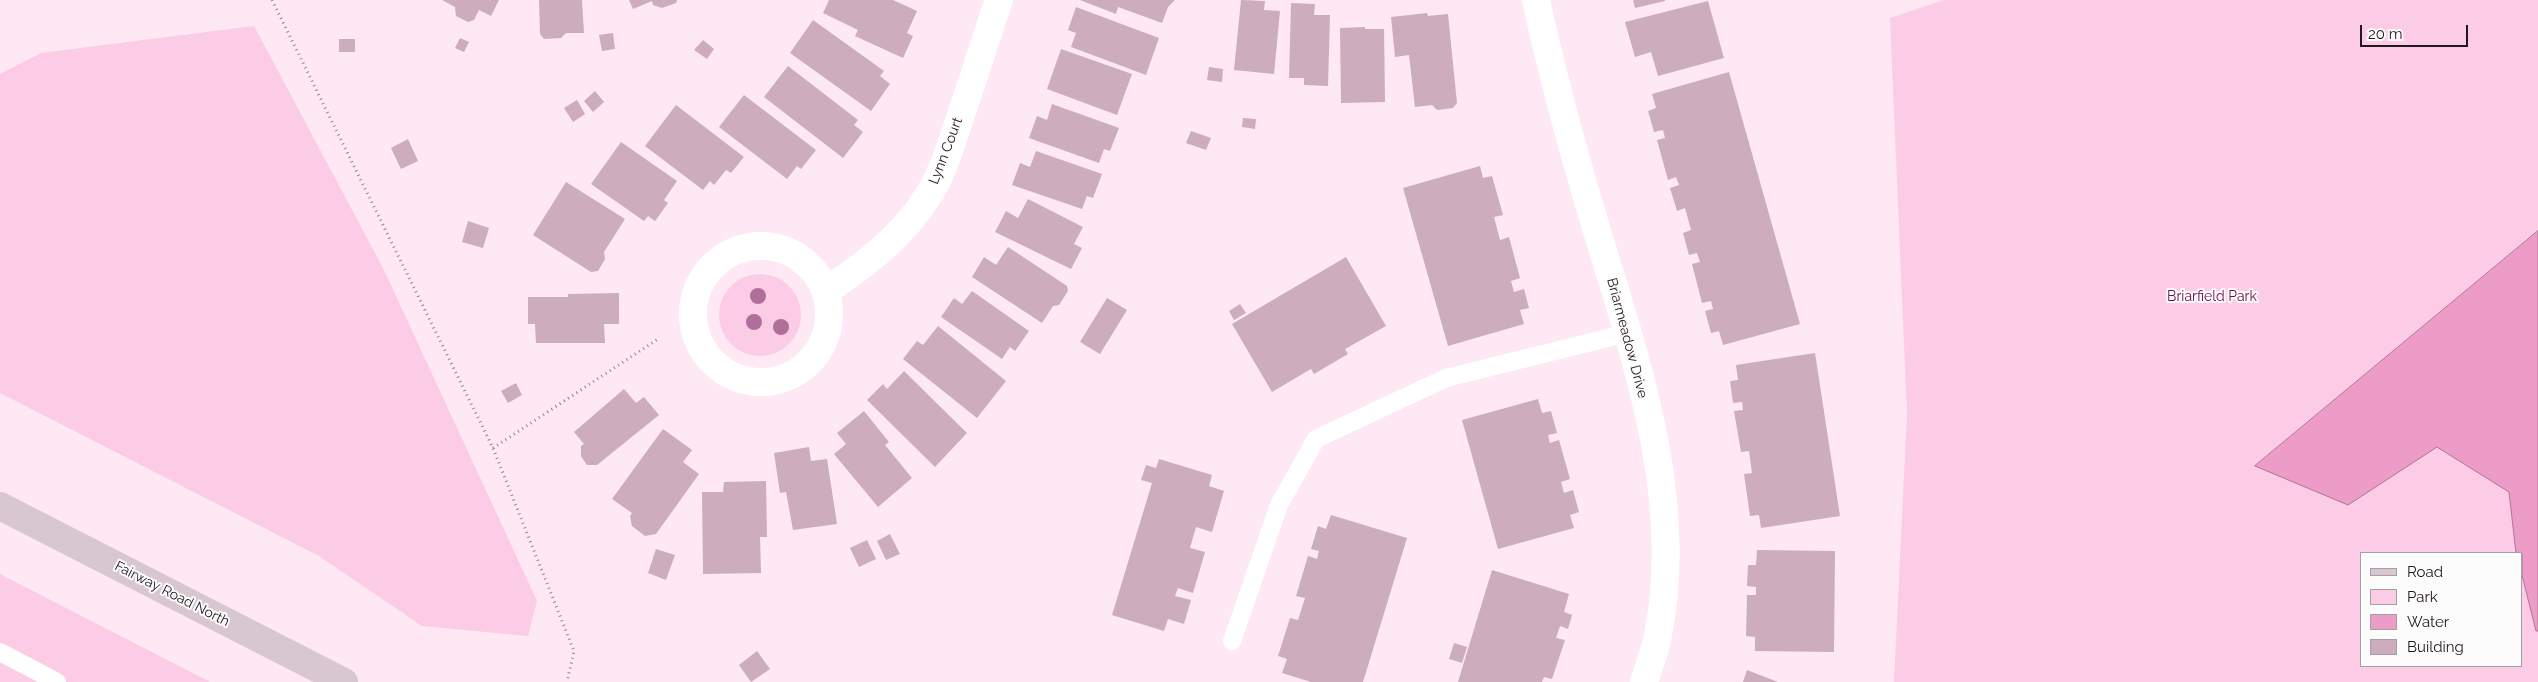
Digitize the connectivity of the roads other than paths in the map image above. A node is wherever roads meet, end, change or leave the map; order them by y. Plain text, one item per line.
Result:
1 (1000, 0) edge
2 (1536, 0) edge
3 (826, 291) junction
4 (1628, 333) junction
5 (0, 506) edge
6 (1232, 641) dead end
7 (0, 652) edge
8 (57, 682) edge
9 (344, 682) edge
10 (1644, 682) edge

1 - 3 street, Lynn Court
2 - 4 street, Briarmeadow Drive
3 - 3 street
4 - 6 lane
4 - 10 street, Briarmeadow Drive
5 - 9 main road, Fairway Road North
7 - 8 lane

